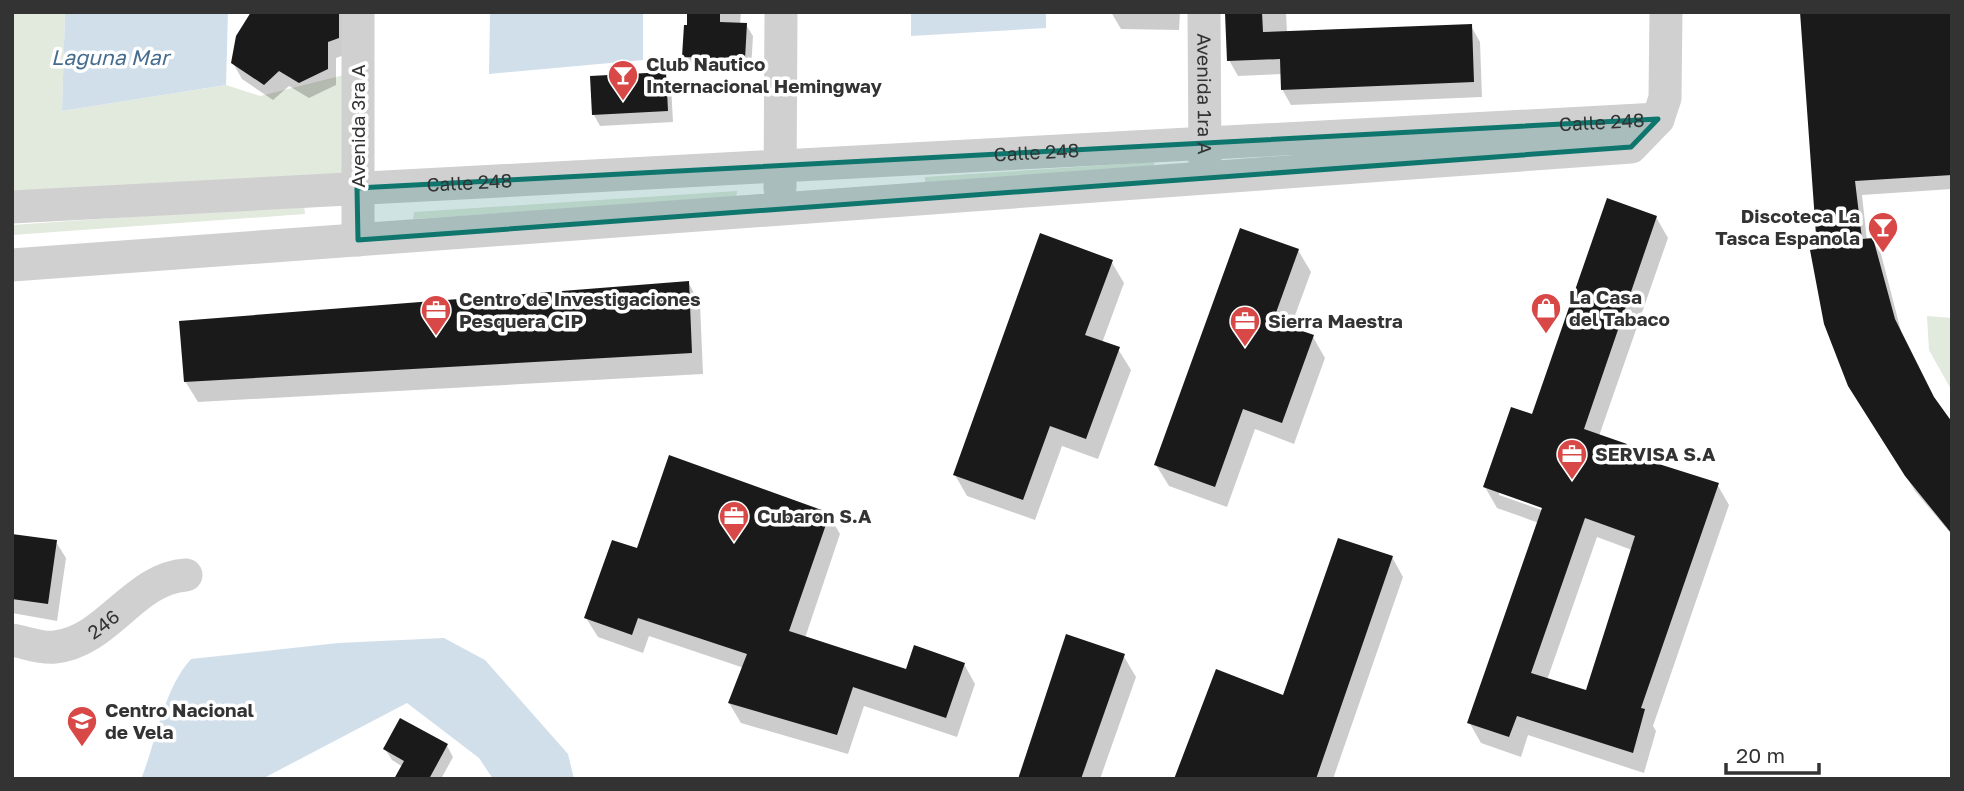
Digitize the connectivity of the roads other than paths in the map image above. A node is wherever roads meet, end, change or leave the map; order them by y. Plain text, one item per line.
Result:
1 (358, 12) edge
2 (781, 12) edge
3 (1204, 12) edge
4 (1666, 12) edge
5 (1658, 120) junction
6 (1205, 144) junction
7 (780, 166) junction
8 (1205, 178) junction
9 (357, 188) junction
10 (12, 207) edge
11 (780, 209) junction
12 (358, 240) junction
13 (12, 265) edge
14 (186, 575) dead end
15 (12, 640) edge

1 - 9 street, Avenida 3ra A
2 - 7 street
3 - 6 street, Avenida 1ra A
4 - 5 street
5 - 6 street, Calle 248
5 - 8 street, Calle 248
6 - 7 street, Calle 248
6 - 8 street, Avenida 1ra A
7 - 9 street, Calle 248
7 - 11 street
8 - 11 street, Calle 248
9 - 10 street, Calle 248
9 - 12 street, Avenida 3ra A
11 - 12 street, Calle 248
12 - 13 street, Calle 248
14 - 15 street, 246

